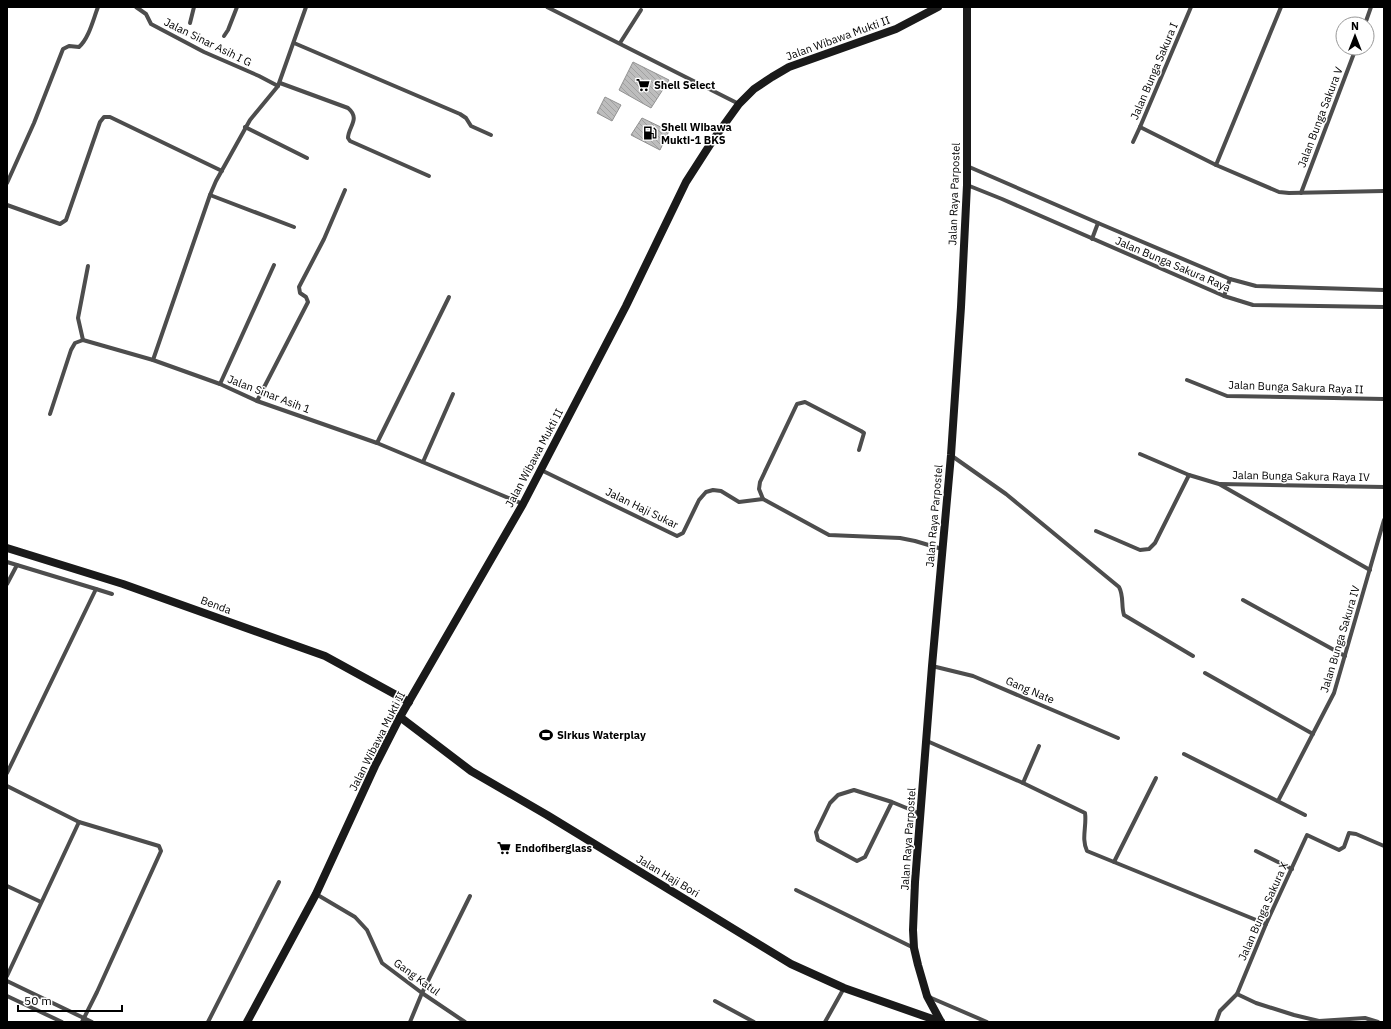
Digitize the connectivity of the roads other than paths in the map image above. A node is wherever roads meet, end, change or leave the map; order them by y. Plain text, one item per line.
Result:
1 (98, 7) edge
2 (136, 7) edge
3 (194, 7) edge
4 (237, 7) edge
5 (306, 7) edge
6 (547, 7) edge
7 (938, 7) edge
8 (967, 7) edge
9 (1191, 7) edge
10 (1281, 7) edge
11 (641, 10) dead end
12 (190, 23) dead end
13 (224, 36) dead end
14 (294, 43) junction
15 (620, 43) junction
16 (1353, 56) edge
17 (279, 85) junction
18 (739, 104) junction
19 (246, 127) junction
20 (1140, 128) junction
21 (491, 135) dead end
22 (1133, 142) dead end
23 (307, 158) dead end
24 (1216, 165) junction
25 (966, 166) junction
26 (222, 170) junction
27 (430, 176) dead end
28 (7, 183) edge
29 (967, 185) junction
30 (345, 190) dead end
31 (1384, 190) edge
32 (1301, 193) junction
33 (210, 196) junction
34 (7, 205) edge
35 (1098, 223) junction
36 (294, 227) dead end
37 (1092, 239) junction
38 (274, 265) dead end
39 (88, 266) dead end
40 (1230, 279) junction
41 (1384, 290) edge
42 (1224, 296) junction
43 (449, 297) dead end
44 (1384, 307) edge
45 (83, 340) junction
46 (153, 360) junction
47 (1187, 380) dead end
48 (220, 384) junction
49 (453, 394) dead end
50 (1384, 399) edge
51 (257, 401) junction
52 (50, 414) dead end
53 (378, 444) junction
54 (859, 450) dead end
55 (1140, 454) dead end
56 (951, 455) junction
57 (423, 462) junction
58 (541, 470) junction
59 (1189, 475) junction
60 (1219, 484) junction
61 (1384, 487) edge
62 (763, 499) junction
63 (523, 504) junction
64 (1384, 520) edge
65 (1096, 531) dead end
66 (7, 548) edge
67 (942, 549) junction
68 (7, 562) edge
69 (17, 565) junction
70 (1370, 570) junction
71 (7, 584) edge
72 (96, 589) junction
73 (112, 594) dead end
74 (1243, 600) dead end
75 (1193, 656) dead end
76 (1345, 656) junction
77 (932, 666) junction
78 (1205, 673) dead end
79 (409, 702) junction
80 (400, 717) junction
81 (1313, 734) junction
82 (1118, 738) dead end
83 (926, 741) junction
84 (1039, 746) dead end
85 (1184, 754) dead end
86 (7, 773) edge
87 (1156, 778) dead end
88 (1023, 783) junction
89 (7, 786) edge
90 (1278, 800) junction
91 (892, 802) junction
92 (921, 814) junction
93 (1306, 815) dead end
94 (79, 822) junction
95 (1384, 846) edge
96 (1256, 851) dead end
97 (1114, 862) junction
98 (1292, 868) junction
99 (279, 882) dead end
100 (7, 886) edge
101 (796, 890) dead end
102 (316, 894) junction
103 (470, 896) dead end
104 (41, 902) junction
105 (1266, 924) junction
106 (914, 948) junction
107 (7, 976) edge
108 (7, 981) edge
109 (844, 988) junction
110 (422, 993) junction
111 (1237, 994) junction
112 (7, 996) edge
113 (927, 996) junction
114 (714, 1001) dead end
115 (919, 1018) edge
116 (83, 1020) edge
117 (1364, 1020) edge
118 (62, 1022) edge
119 (92, 1022) edge
120 (208, 1022) edge
121 (248, 1022) edge
122 (410, 1022) edge
123 (464, 1022) edge
124 (754, 1022) edge
125 (825, 1022) edge
126 (941, 1022) edge
127 (987, 1022) edge
128 (1216, 1022) edge
129 (1378, 1022) edge

1 - 28 street
2 - 17 street, Jalan Sinar Asih I G
3 - 12 street
4 - 13 street
5 - 14 street
6 - 15 street
7 - 18 main road, Jalan Wibawa Mukti II
8 - 25 main road, Jalan Raya Parpostel
9 - 20 street, Jalan Bunga Sakura I
10 - 24 street
11 - 15 street
14 - 17 street
14 - 21 street
15 - 18 street
16 - 32 street, Jalan Bunga Sakura V
17 - 19 street
17 - 27 street, Jalan Sinar Asih I G
18 - 58 main road, Jalan Wibawa Mukti II
19 - 23 street
19 - 26 street
20 - 22 street, Jalan Bunga Sakura I
20 - 24 street
24 - 32 street
25 - 29 main road, Jalan Raya Parpostel
25 - 35 street, Jalan Bunga Sakura Raya
26 - 33 street
26 - 34 street
29 - 37 street, Jalan Bunga Sakura Raya
29 - 56 main road, Jalan Raya Parpostel
30 - 51 street
31 - 32 street
33 - 36 street
33 - 46 street
35 - 37 street
35 - 40 street, Jalan Bunga Sakura Raya
37 - 42 street, Jalan Bunga Sakura Raya
38 - 48 street
39 - 45 street
40 - 41 street, Jalan Bunga Sakura Raya
40 - 42 street
42 - 44 street, Jalan Bunga Sakura Raya
43 - 53 street
45 - 46 street, Jalan Sinar Asih 1
45 - 52 street
46 - 48 street, Jalan Sinar Asih 1
47 - 50 street, Jalan Bunga Sakura Raya II
48 - 51 street, Jalan Sinar Asih 1
49 - 57 street
51 - 53 street, Jalan Sinar Asih 1
53 - 57 street, Jalan Sinar Asih 1
54 - 62 street
55 - 59 street
56 - 67 main road, Jalan Raya Parpostel
56 - 75 street
57 - 63 street, Jalan Sinar Asih 1
58 - 62 street, Jalan Haji Sukar
58 - 63 main road, Jalan Wibawa Mukti II
59 - 60 street
59 - 65 street
60 - 61 street, Jalan Bunga Sakura Raya IV
60 - 70 street
62 - 67 street
63 - 79 main road, Jalan Wibawa Mukti II
64 - 70 street, Jalan Bunga Sakura IV
66 - 79 main road, Benda
67 - 77 main road, Jalan Raya Parpostel
68 - 69 street
69 - 71 street
69 - 72 street
70 - 76 street, Jalan Bunga Sakura IV
72 - 73 street
72 - 86 street
74 - 76 street
76 - 81 street, Jalan Bunga Sakura IV
77 - 82 street, Gang Nate
77 - 83 main road, Jalan Raya Parpostel
78 - 81 street
79 - 80 main road, Jalan Wibawa Mukti II
80 - 102 main road, Jalan Wibawa Mukti II
80 - 109 main road, Jalan Haji Bori
81 - 90 street, Jalan Bunga Sakura IV
83 - 88 street
83 - 92 main road, Jalan Raya Parpostel
84 - 88 street
85 - 90 street
87 - 97 street
88 - 97 street
89 - 94 street
90 - 93 street
91 - 91 street
91 - 92 street
92 - 106 main road, Jalan Raya Parpostel
94 - 104 street
94 - 116 street
95 - 98 street, Jalan Bunga Sakura X
96 - 98 street
97 - 105 street
98 - 105 street, Jalan Bunga Sakura X
99 - 120 street
100 - 104 street
101 - 106 street
102 - 110 street, Gang Katul
102 - 121 main road, Jalan Wibawa Mukti II
103 - 110 street
104 - 107 street
105 - 111 street, Jalan Bunga Sakura X
106 - 113 main road, Jalan Raya Parpostel
108 - 116 street
109 - 115 main road, Jalan Haji Bori
109 - 125 street
110 - 122 street
110 - 123 street, Gang Katul
111 - 117 street
111 - 128 street
112 - 118 street
113 - 126 main road, Jalan Raya Parpostel
113 - 127 street
114 - 124 street
115 - 126 main road, Jalan Haji Bori
116 - 119 street
117 - 129 street

